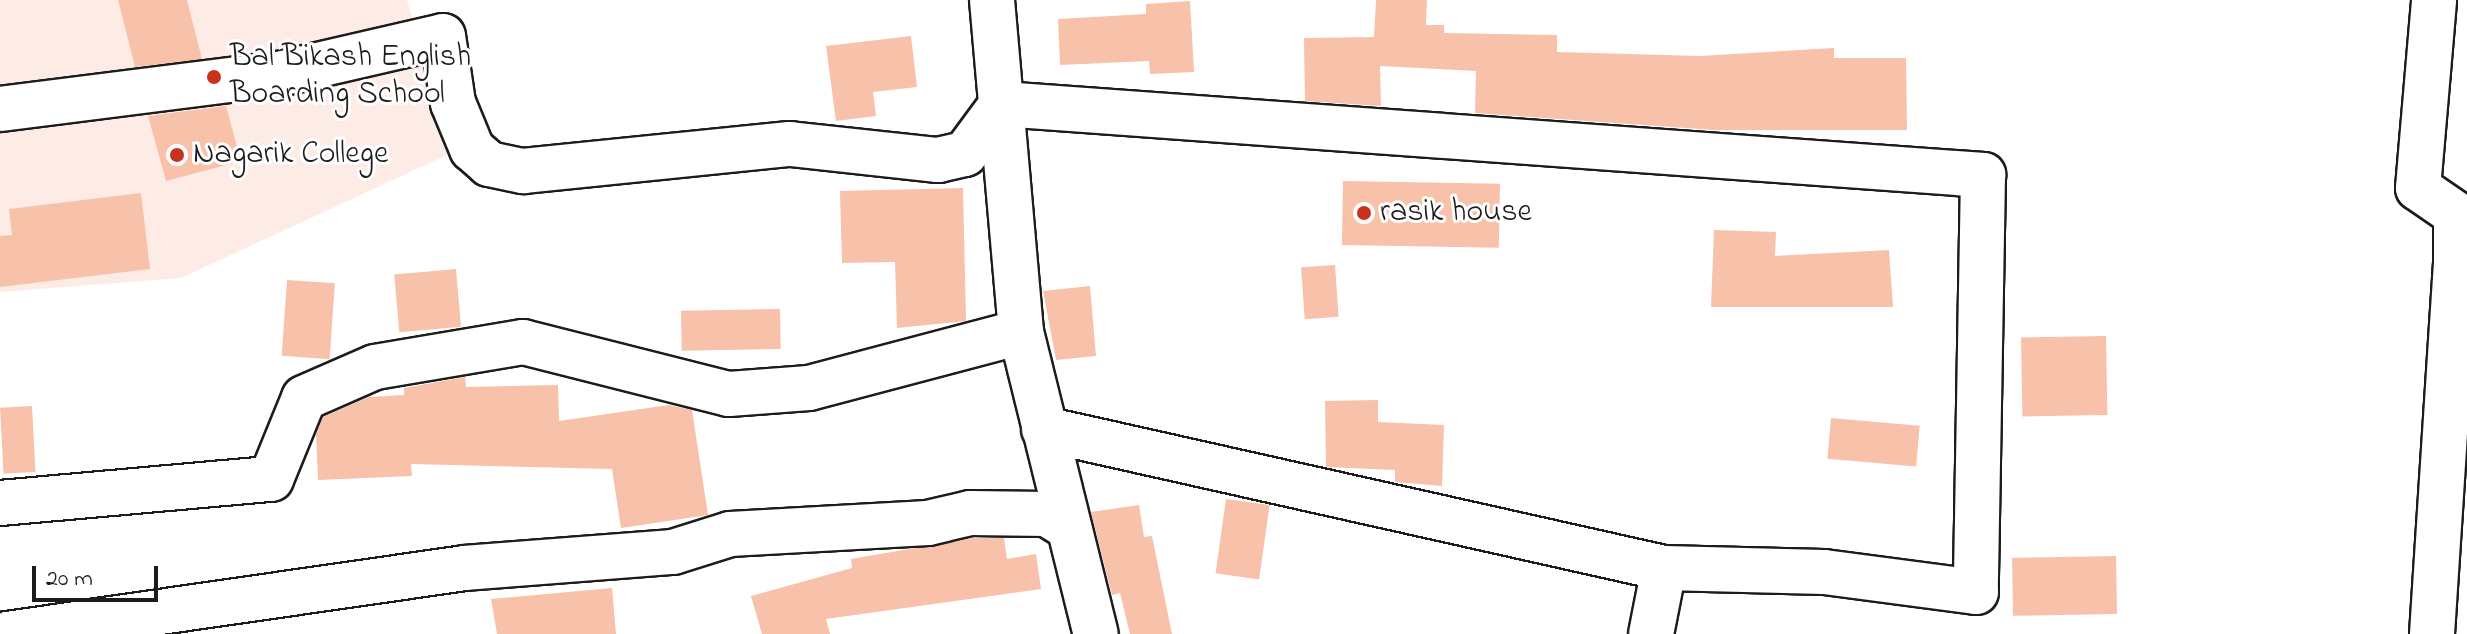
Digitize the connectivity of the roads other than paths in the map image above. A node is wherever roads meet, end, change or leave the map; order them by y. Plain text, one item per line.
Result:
1 (992, 0) edge
2 (2434, 0) edge
3 (438, 18) edge
4 (1002, 104) junction
5 (0, 109) edge
6 (1021, 332) junction
7 (1044, 429) junction
8 (0, 503) edge
9 (1066, 526) junction
10 (1664, 568) junction
11 (7, 634) edge
12 (1096, 634) edge
13 (1651, 634) edge
14 (2432, 634) edge

1 - 4 street
2 - 14 street
3 - 4 street
3 - 5 street
4 - 6 street
4 - 10 street
6 - 7 street
6 - 8 street
7 - 9 street
7 - 10 street
9 - 11 street
9 - 12 street
10 - 13 street

